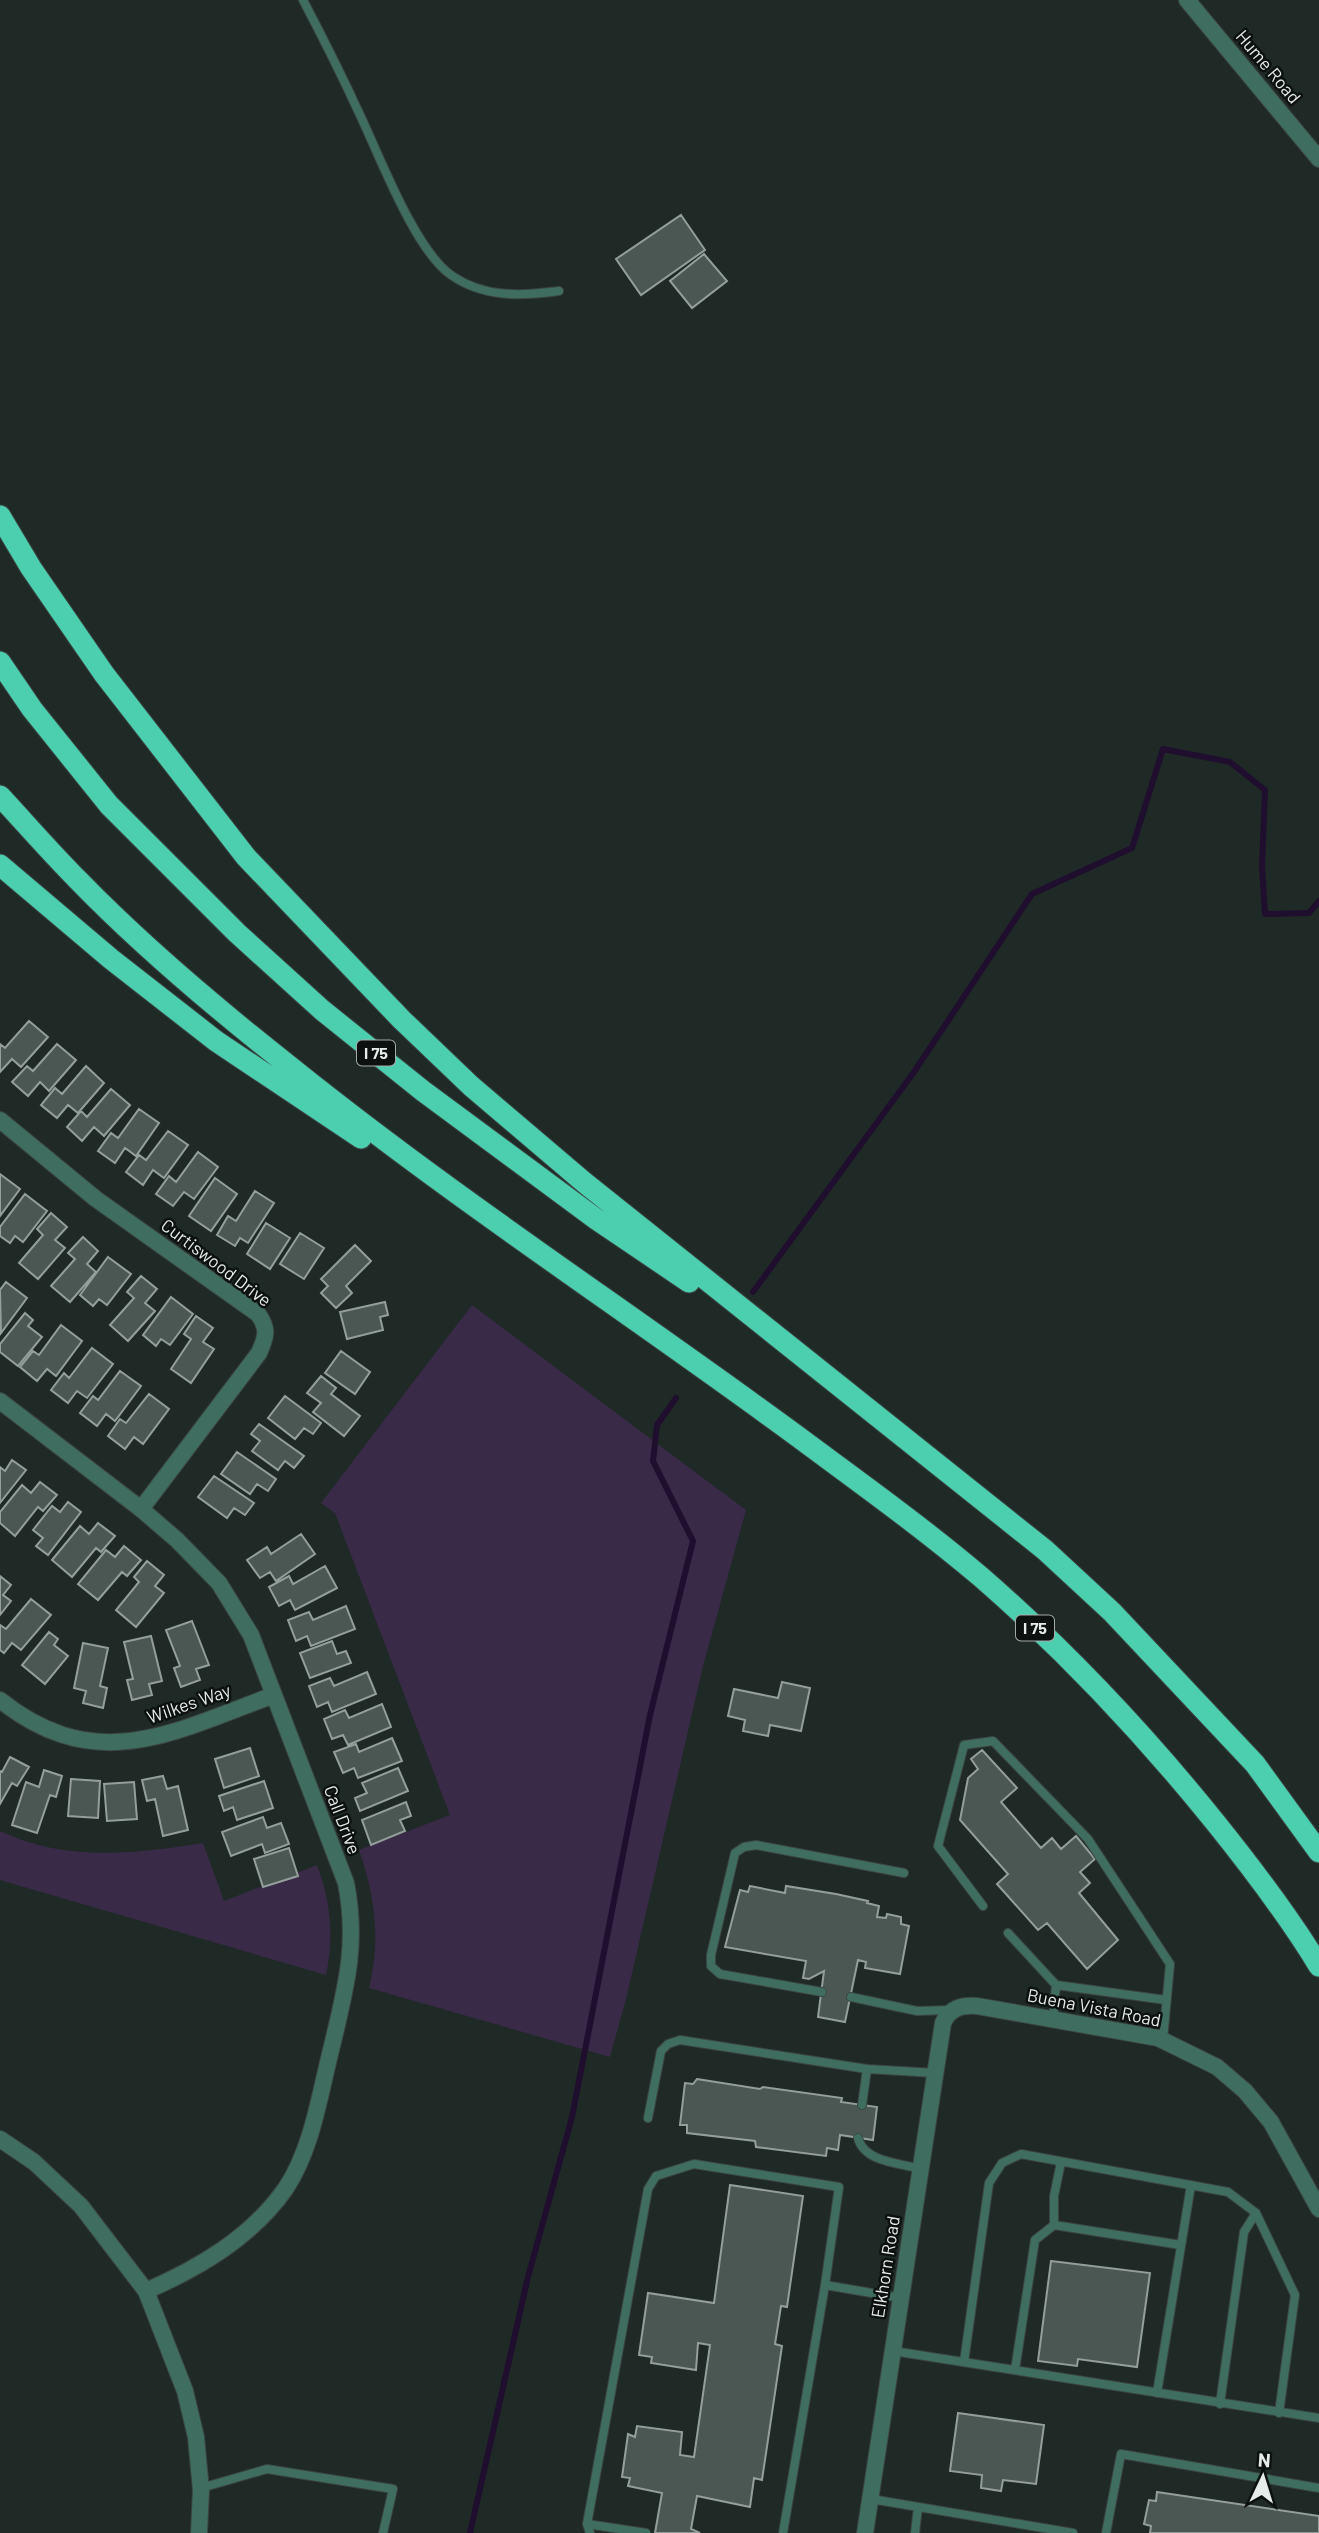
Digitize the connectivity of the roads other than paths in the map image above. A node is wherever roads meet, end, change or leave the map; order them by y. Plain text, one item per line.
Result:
1 (303, 0) edge
2 (1187, 0) edge
3 (1319, 159) edge
4 (559, 291) dead end
5 (0, 516) edge
6 (0, 662) edge
7 (0, 796) edge
8 (0, 865) edge
9 (0, 1120) edge
10 (687, 1354) junction
11 (818, 1370) junction
12 (0, 1401) edge
13 (141, 1509) junction
14 (274, 1695) junction
15 (0, 1700) edge
16 (1319, 1852) edge
17 (904, 1873) dead end
18 (983, 1906) dead end
19 (1008, 1933) dead end
20 (1319, 1966) edge
21 (1056, 1985) junction
22 (822, 1992) dead end
23 (851, 1997) dead end
24 (1166, 2000) junction
25 (951, 2010) junction
26 (1053, 2019) junction
27 (1163, 2040) junction
28 (867, 2069) junction
29 (936, 2073) junction
30 (862, 2105) dead end
31 (648, 2118) dead end
32 (858, 2138) dead end
33 (0, 2139) edge
34 (1060, 2162) junction
35 (921, 2169) junction
36 (1191, 2185) junction
37 (1319, 2209) edge
38 (1256, 2213) junction
39 (1054, 2225) junction
40 (1181, 2245) junction
41 (825, 2285) junction
42 (146, 2291) junction
43 (901, 2298) junction
44 (893, 2351) junction
45 (964, 2362) junction
46 (1015, 2370) junction
47 (1157, 2393) junction
48 (1220, 2403) junction
49 (1279, 2413) junction
50 (1319, 2418) edge
51 (201, 2488) junction
52 (1319, 2488) edge
53 (870, 2499) junction
54 (918, 2507) junction
55 (589, 2528) edge
56 (199, 2533) edge
57 (383, 2533) edge
58 (646, 2533) edge
59 (783, 2533) edge
60 (865, 2533) edge
61 (915, 2533) edge
62 (1073, 2533) edge
63 (1106, 2533) edge

1 - 4 lane
2 - 3 street, Hume Road
5 - 11 highway
6 - 11 highway, I 75
7 - 10 highway, I 75
8 - 10 highway
9 - 13 street, Curtiswood Drive
10 - 20 highway, I 75
11 - 16 highway, I 75
12 - 13 street, Call Drive
13 - 14 street, Call Drive
14 - 15 street, Wilkes Way
14 - 42 street, Call Drive
17 - 22 lane
18 - 24 lane
19 - 21 lane
21 - 24 lane
21 - 26 lane
23 - 25 lane
24 - 27 lane
25 - 26 street, Buena Vista Road
25 - 29 street, Elkhorn Road
26 - 27 street, Buena Vista Road
27 - 37 street, Buena Vista Road
28 - 29 lane
28 - 30 lane
28 - 31 lane
29 - 35 street, Elkhorn Road
32 - 35 lane
33 - 42 street
34 - 36 lane
34 - 39 lane
34 - 45 lane
35 - 43 street, Elkhorn Road
36 - 38 lane
36 - 40 lane
38 - 48 lane
38 - 49 lane
39 - 40 lane
39 - 46 lane
40 - 47 lane
41 - 43 lane
41 - 55 lane
41 - 59 lane
42 - 51 street
43 - 44 street, Elkhorn Road
44 - 45 lane
44 - 53 street, Elkhorn Road
45 - 46 lane
46 - 47 lane
47 - 48 lane
48 - 49 lane
49 - 50 lane
51 - 56 street
51 - 57 lane
52 - 63 lane
53 - 54 lane
53 - 60 street, Elkhorn Road
54 - 61 lane
54 - 62 lane
55 - 58 lane

